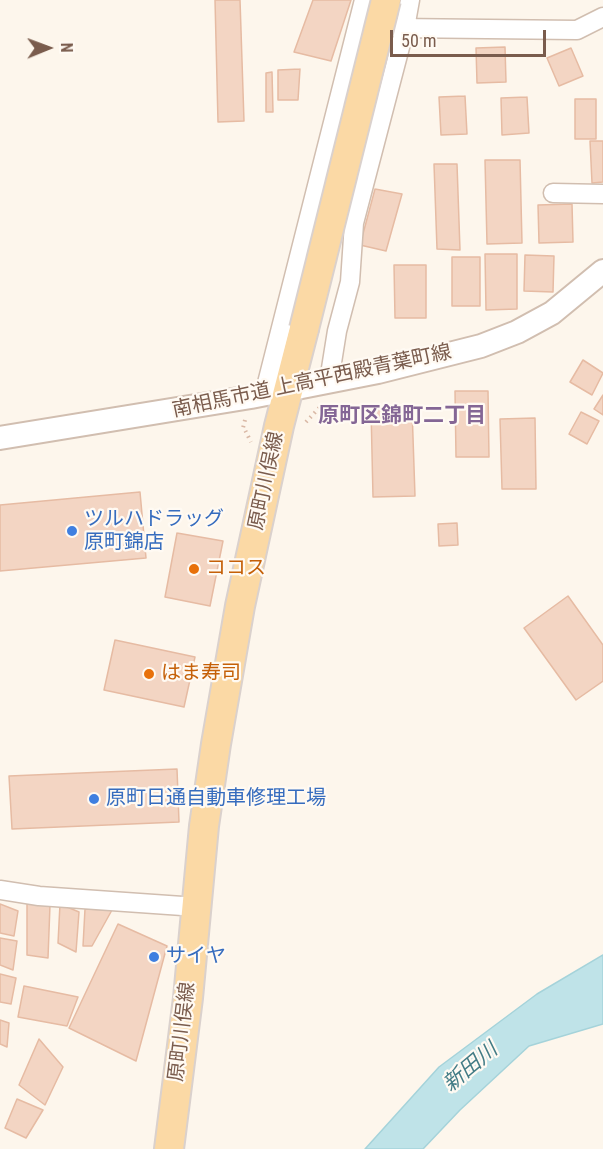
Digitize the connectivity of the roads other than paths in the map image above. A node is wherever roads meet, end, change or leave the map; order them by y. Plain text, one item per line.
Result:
1 (364, 0) edge
2 (386, 0) edge
3 (410, 0) edge
4 (603, 17) edge
5 (401, 28) junction
6 (553, 193) dead end
7 (603, 194) edge
8 (603, 271) edge
9 (329, 381) junction
10 (276, 392) junction
11 (0, 438) edge
12 (0, 890) edge
13 (197, 907) junction
14 (169, 1149) edge

1 - 10 street
2 - 10 main road, 原町川俣線, bridge
3 - 5 street
4 - 5 street
5 - 9 street
6 - 7 street
8 - 9 street, 南相馬市道 上高平西殿青葉町線
9 - 10 street, 南相馬市道 上高平西殿青葉町線
10 - 11 street, 南相馬市道 上高平西殿青葉町線
10 - 13 main road, 原町川俣線
12 - 13 street
13 - 14 main road, 原町川俣線

